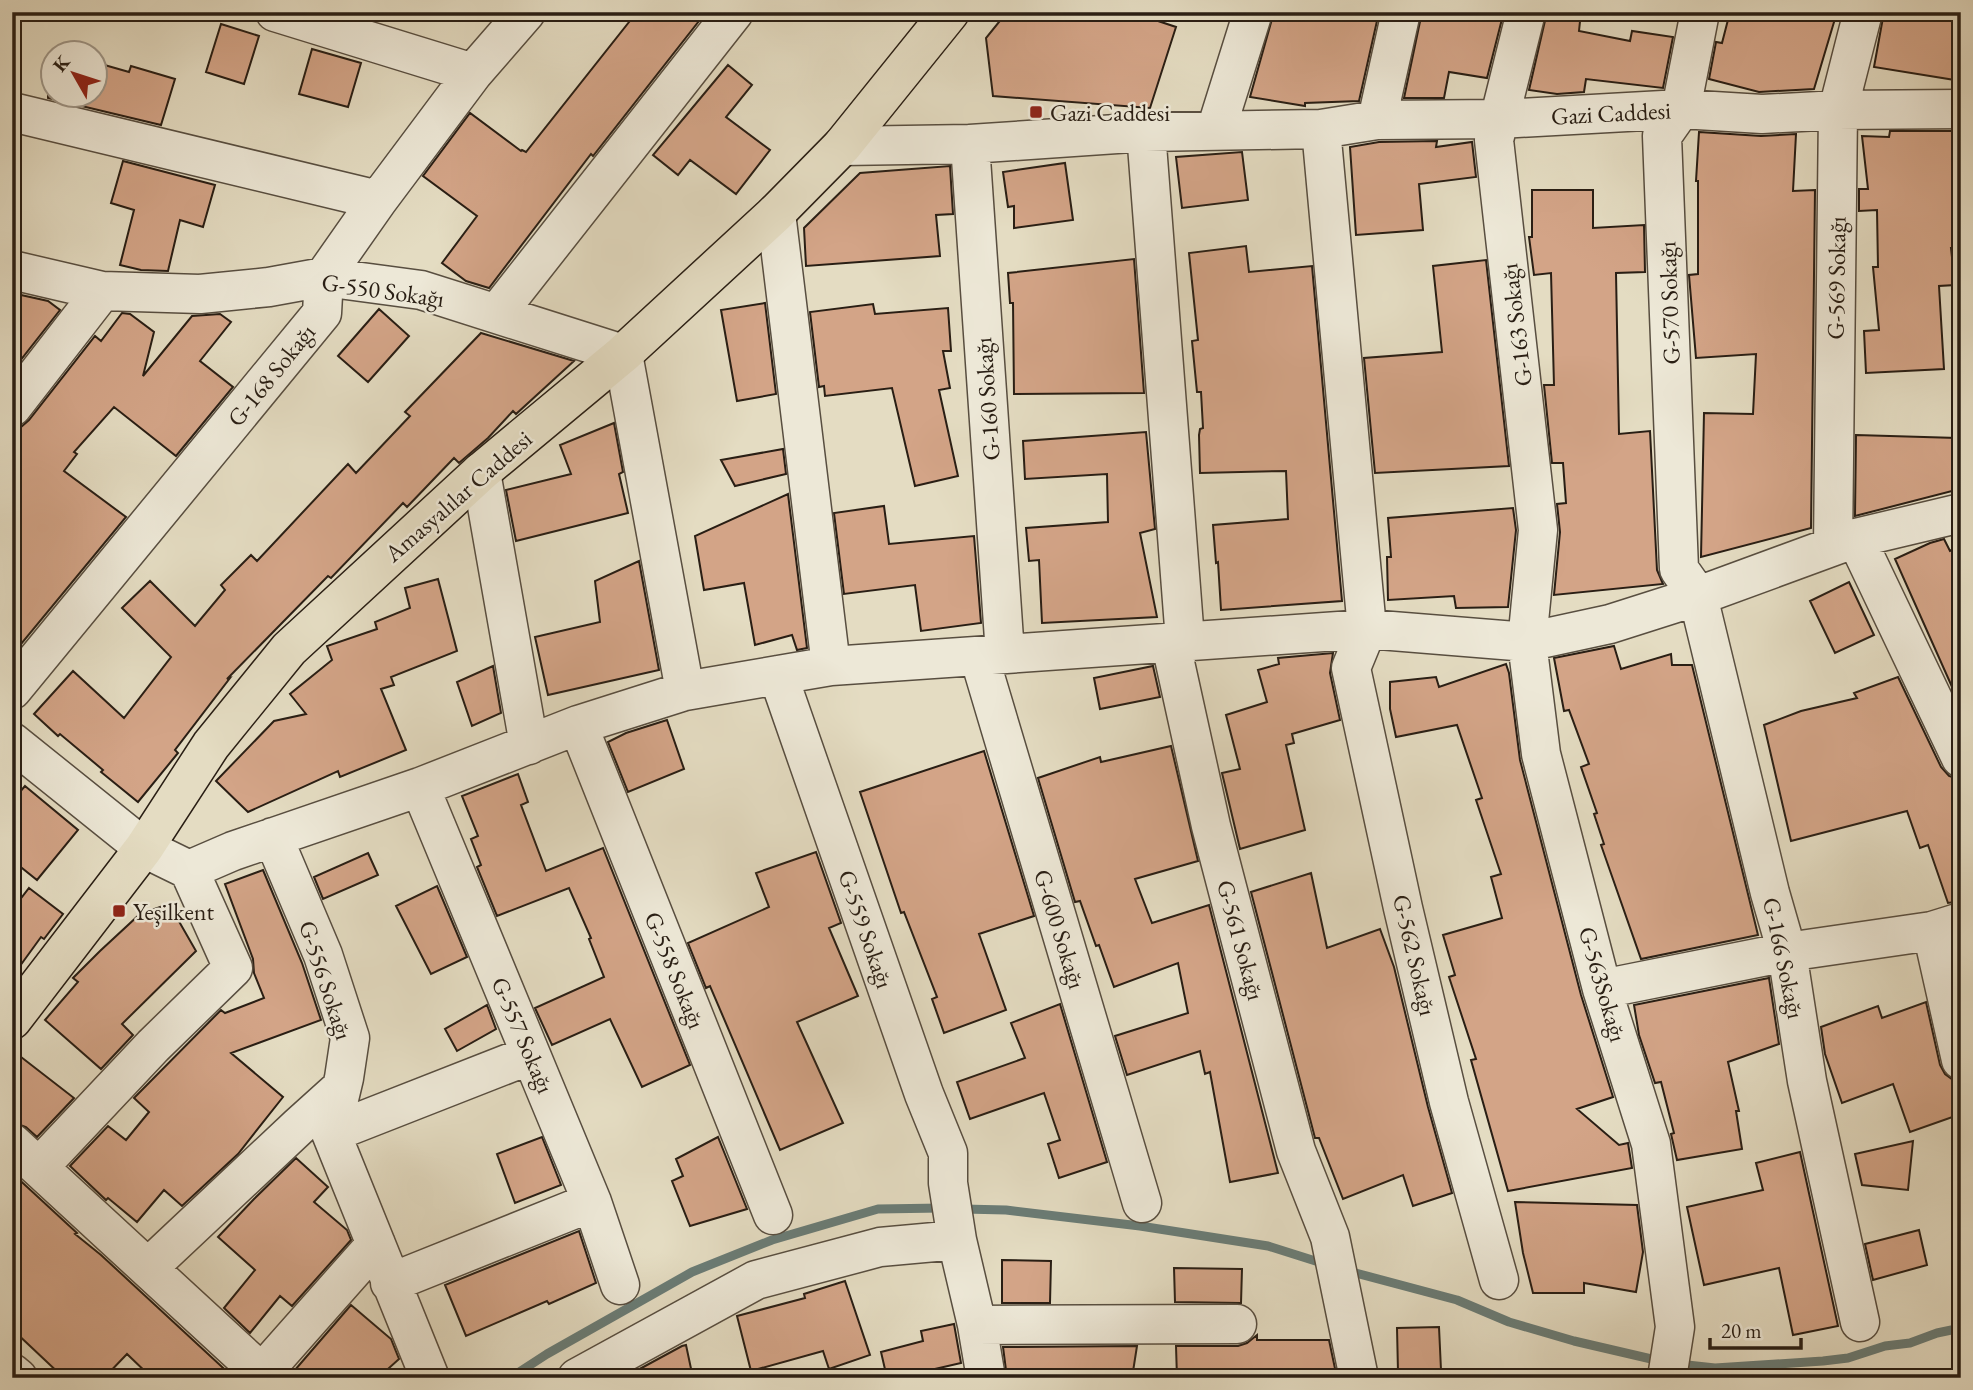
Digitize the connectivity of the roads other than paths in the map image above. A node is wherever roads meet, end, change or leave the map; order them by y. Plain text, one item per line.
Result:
1 (275, 12) edge
2 (526, 12) edge
3 (734, 12) edge
4 (950, 12) edge
5 (1253, 12) edge
6 (1401, 12) edge
7 (1526, 12) edge
8 (1700, 12) edge
9 (1863, 12) edge
10 (335, 20) edge
11 (474, 73) junction
12 (1682, 108) junction
13 (1961, 109) edge
14 (1838, 110) junction
15 (12, 112) edge
16 (1500, 119) junction
17 (1377, 120) junction
18 (1321, 129) junction
19 (1216, 130) junction
20 (1146, 132) junction
21 (970, 144) junction
22 (842, 146) junction
23 (378, 201) junction
24 (776, 213) junction
25 (12, 270) edge
26 (324, 277) junction
27 (102, 290) junction
28 (498, 312) junction
29 (623, 354) junction
30 (12, 407) edge
31 (481, 472) junction
32 (1961, 513) edge
33 (1845, 542) junction
34 (1698, 596) junction
35 (1367, 629) junction
36 (1185, 640) junction
37 (1527, 642) junction
38 (992, 655) junction
39 (831, 666) junction
40 (778, 675) junction
41 (12, 690) edge
42 (685, 691) junction
43 (578, 725) junction
44 (529, 745) junction
45 (14, 747) edge
46 (1961, 758) edge
47 (420, 787) junction
48 (273, 837) junction
49 (144, 848) junction
50 (189, 870) junction
51 (1946, 927) edge
52 (1787, 952) junction
53 (1602, 989) junction
54 (12, 1020) edge
55 (530, 1055) junction
56 (1961, 1060) edge
57 (340, 1089) junction
58 (331, 1133) junction
59 (26, 1155) edge
60 (592, 1202) junction
61 (1142, 1203) dead end
62 (773, 1215) dead end
63 (957, 1240) junction
64 (376, 1244) junction
65 (149, 1267) junction
66 (1499, 1280) dead end
67 (390, 1283) junction
68 (621, 1285) dead end
69 (1860, 1322) dead end
70 (1237, 1324) dead end
71 (977, 1325) junction
72 (12, 1373) edge
73 (420, 1373) edge
74 (265, 1375) edge
75 (18, 1378) edge
76 (577, 1378) edge
77 (986, 1378) edge
78 (1359, 1378) edge
79 (1667, 1378) edge

1 - 10 street
2 - 11 street
3 - 28 street
4 - 22 main road, Amasyalılar Caddesi
5 - 19 street
6 - 17 street
7 - 16 street, G-163 Sokağı
8 - 12 street, G-570 Sokağı
9 - 14 street, G-569 Sokağı
10 - 11 street
11 - 23 street
12 - 14 street, Gazi Caddesi
12 - 16 street, Gazi Caddesi
12 - 34 street, G-570 Sokağı
13 - 14 street, Gazi Caddesi
14 - 33 street, G-569 Sokağı
15 - 23 street
16 - 17 street, Gazi Caddesi
16 - 37 street, G-163 Sokağı
17 - 18 street, Gazi Caddesi
18 - 19 street, Gazi Caddesi
18 - 35 street
19 - 20 street, Gazi Caddesi
20 - 21 street, Gazi Caddesi
20 - 36 street, G-561 Sokağı
21 - 22 street, Gazi Caddesi
21 - 38 street, G-160 Sokağı
22 - 24 main road, Amasyalılar Caddesi
23 - 26 street
24 - 29 main road, Amasyalılar Caddesi
24 - 39 street
25 - 27 street, G-550 Sokağı
26 - 27 street, G-550 Sokağı
26 - 28 street, G-550 Sokağı
26 - 41 street, G-168 Sokağı
27 - 30 street
28 - 29 street, G-550 Sokağı
29 - 31 main road, Amasyalılar Caddesi
29 - 42 street
31 - 44 street
31 - 49 main road, Amasyalılar Caddesi
32 - 33 street
33 - 34 street
33 - 46 street
34 - 37 street
34 - 52 street, G-166 Sokağı
35 - 36 street
35 - 37 street
35 - 66 street, G-562 Sokağı
36 - 38 street
36 - 78 street, G-561 Sokağı
37 - 53 street, G-563Sokağı
38 - 39 street
38 - 61 street, G-600 Sokağı
39 - 40 street
40 - 42 street
40 - 63 street, G-559 Sokağı
42 - 43 street
43 - 44 street
43 - 62 street, G-558 Sokağı
44 - 47 street
45 - 49 street
47 - 48 street
47 - 55 street, G-557 Sokağı
48 - 50 street
48 - 57 street, G-556 Sokağı
49 - 50 street
49 - 54 main road, Amasyalılar Caddesi
50 - 59 street
51 - 52 street
51 - 56 street
52 - 53 street
52 - 69 street, G-166 Sokağı
53 - 79 street, G-563Sokağı
55 - 58 street
55 - 60 street, G-557 Sokağı
57 - 58 street, G-556 Sokağı
57 - 65 street
58 - 64 street
59 - 65 street
60 - 67 street
60 - 68 street, G-557 Sokağı
63 - 71 street, G-559 Sokağı
63 - 76 street
64 - 67 street
64 - 74 street
65 - 74 street
67 - 73 street
70 - 71 street
71 - 77 street, G-559 Sokağı
72 - 75 street

